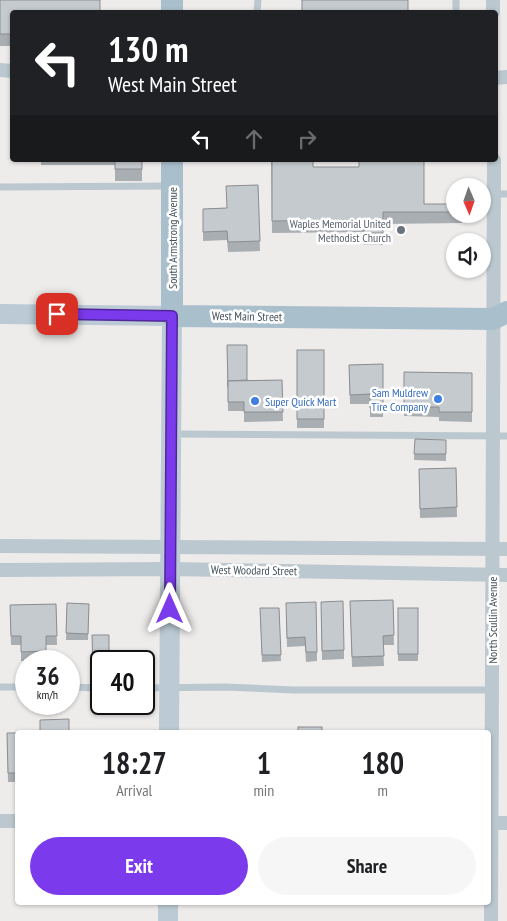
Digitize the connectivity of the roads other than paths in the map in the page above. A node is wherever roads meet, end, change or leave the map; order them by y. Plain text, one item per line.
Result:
1 (172, 162) edge
2 (494, 162) edge
3 (172, 186) junction
4 (0, 188) edge
5 (500, 194) edge
6 (0, 314) edge
7 (172, 316) junction
8 (502, 319) edge
9 (171, 434) junction
10 (500, 436) edge
11 (0, 546) edge
12 (170, 546) junction
13 (492, 549) junction
14 (507, 549) edge
15 (170, 569) junction
16 (0, 570) edge
17 (492, 575) junction
18 (507, 575) edge
19 (0, 687) edge
20 (15, 687) edge
21 (155, 688) edge
22 (170, 688) junction
23 (492, 690) junction
24 (169, 730) edge
25 (491, 756) edge
26 (0, 821) edge
27 (15, 821) edge
28 (491, 823) edge
29 (507, 823) edge
30 (168, 905) edge
31 (491, 905) edge
32 (168, 921) edge
33 (491, 921) edge

1 - 3 main road, South Armstrong Avenue
2 - 5 street, North Scullin Avenue
3 - 4 lane
3 - 7 main road, South Armstrong Avenue
5 - 8 street, North Scullin Avenue
6 - 7 street, West Main Street
7 - 8 main road, West Main Street
7 - 9 street
8 - 10 street, North Scullin Avenue
9 - 10 lane
9 - 12 street
10 - 13 street, North Scullin Avenue
11 - 12 street, West Woodard Street
12 - 13 street, West Woodard Street
12 - 15 street
13 - 14 street, West Woodard Street
13 - 17 street, North Scullin Avenue
15 - 16 street, West Woodard Street
15 - 17 street, West Woodard Street
15 - 22 street
17 - 18 street, West Woodard Street
17 - 23 street, North Scullin Avenue
19 - 20 lane
21 - 22 lane
22 - 23 lane
22 - 24 street
23 - 25 street, North Scullin Avenue
26 - 27 street
28 - 29 street
30 - 32 street
31 - 33 street, North Scullin Avenue

